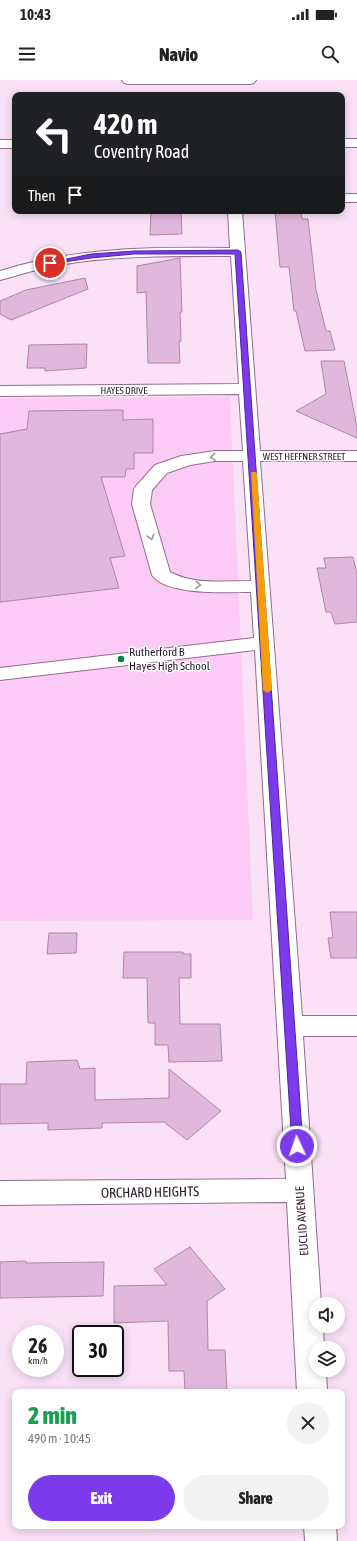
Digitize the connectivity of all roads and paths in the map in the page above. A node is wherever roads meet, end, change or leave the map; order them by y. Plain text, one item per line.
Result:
1 (128, 80) edge
2 (226, 80) edge
3 (250, 80) edge
4 (227, 92) edge
5 (345, 143) edge
6 (357, 143) edge
7 (0, 144) edge
8 (12, 144) edge
9 (345, 198) edge
10 (357, 198) edge
11 (235, 214) edge
12 (238, 252) junction
13 (0, 276) edge
14 (247, 389) junction
15 (0, 391) edge
16 (252, 456) junction
17 (357, 456) edge
18 (261, 586) junction
19 (264, 643) junction
20 (0, 674) edge
21 (290, 1026) junction
22 (357, 1026) edge
23 (300, 1190) junction
24 (0, 1193) edge
25 (312, 1389) edge
26 (320, 1529) edge
27 (321, 1541) edge

1 - 2 street
2 - 3 street
2 - 4 street
5 - 6 street
7 - 8 street
9 - 10 street
11 - 12 street, EUCLID AVENUE
12 - 13 street
12 - 14 street, EUCLID AVENUE
14 - 15 street, HAYES DRIVE
14 - 16 street, EUCLID AVENUE
16 - 17 street, WEST HEFFNER STREET
16 - 18 street, EUCLID AVENUE
16 -> 18 street, WEST HEFFNER STREET
18 - 19 street, EUCLID AVENUE
19 - 20 street
19 - 21 street, EUCLID AVENUE
21 - 22 street
21 - 23 street, EUCLID AVENUE
23 - 24 street, ORCHARD HEIGHTS
23 - 25 street, EUCLID AVENUE
26 - 27 street

